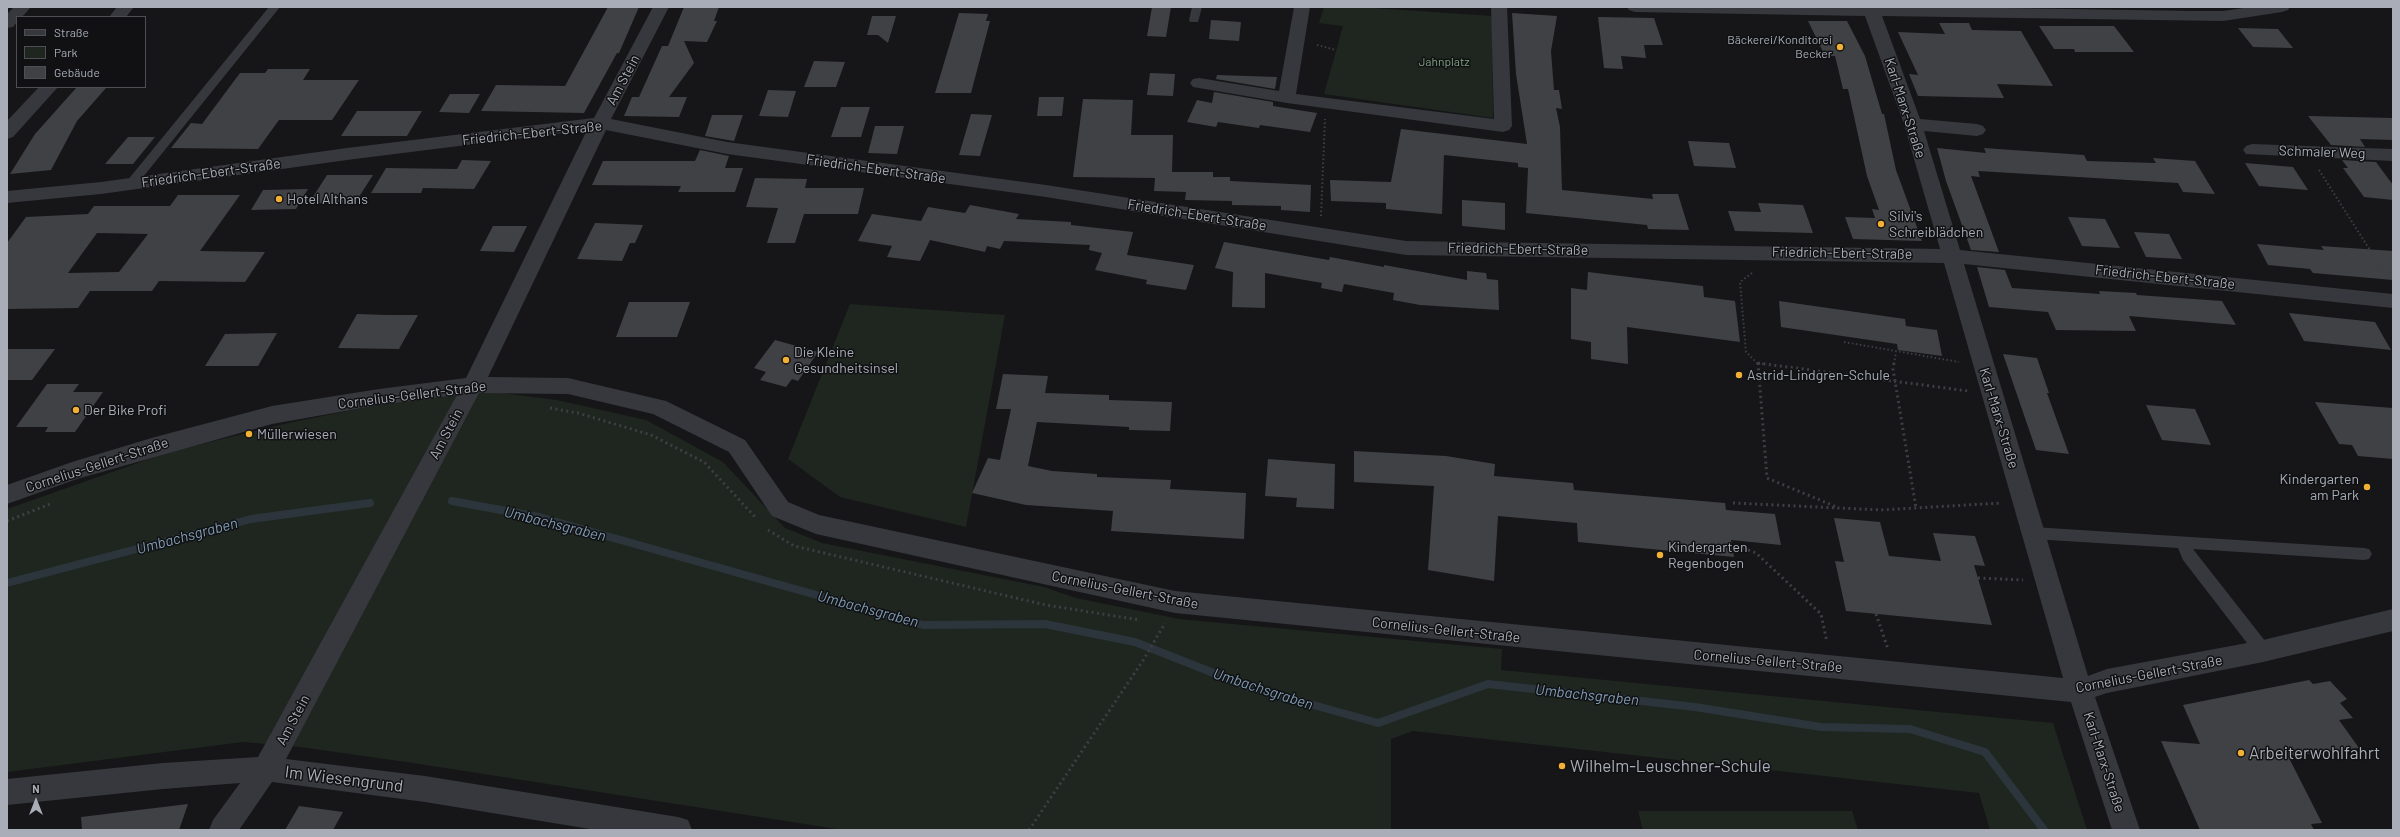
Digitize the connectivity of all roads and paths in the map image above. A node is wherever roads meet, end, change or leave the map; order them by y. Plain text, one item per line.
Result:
1 (22, 7) edge
2 (126, 7) edge
3 (275, 7) edge
4 (661, 7) edge
5 (1197, 7) edge
6 (1302, 7) edge
7 (1498, 7) edge
8 (1635, 7) edge
9 (2282, 7) edge
10 (1727, 8) edge
11 (1871, 9) edge
12 (2216, 11) edge
13 (117, 16) edge
14 (1194, 20) dead end
15 (7, 23) edge
16 (1311, 43) dead end
17 (1336, 50) dead end
18 (1199, 83) dead end
19 (48, 88) edge
20 (1287, 98) junction
21 (1325, 103) junction
22 (600, 123) junction
23 (1913, 124) junction
24 (1978, 130) dead end
25 (7, 133) edge
26 (2252, 150) dead end
27 (2309, 152) junction
28 (2393, 155) edge
29 (131, 184) junction
30 (7, 197) edge
31 (1320, 235) junction
32 (1778, 252) junction
33 (1950, 256) junction
34 (2393, 286) edge
35 (2393, 301) edge
36 (1844, 342) dead end
37 (1896, 352) junction
38 (1758, 363) junction
39 (1983, 366) junction
40 (1896, 381) junction
41 (473, 385) junction
42 (1990, 390) junction
43 (7, 495) edge
44 (2024, 502) junction
45 (1733, 503) dead end
46 (1839, 508) junction
47 (1916, 508) junction
48 (2033, 533) junction
49 (2183, 543) junction
50 (1743, 548) dead end
51 (2364, 554) dead end
52 (1978, 578) dead end
53 (2047, 582) junction
54 (1876, 614) dead end
55 (2393, 620) edge
56 (1159, 635) dead end
57 (2263, 651) junction
58 (1832, 667) junction
59 (1897, 673) junction
60 (2080, 691) junction
61 (266, 769) junction
62 (7, 792) edge
63 (223, 830) edge
64 (678, 830) edge
65 (1029, 830) edge
66 (2126, 830) edge

1 - 15 street
2 - 13 street
3 - 29 lane
4 - 22 street, Am Stein
5 - 14 lane
6 - 20 street
7 - 21 street
8 - 10 street
9 - 12 street
10 - 11 street
11 - 12 street
11 - 23 street, Karl-Marx-Straße
16 - 17 path
18 - 20 street
19 - 25 street
20 - 21 street
21 - 31 path
22 - 29 street, Friedrich-Ebert-Straße
22 - 31 street, Friedrich-Ebert-Straße
22 - 41 street, Am Stein
23 - 24 street
23 - 33 street, Karl-Marx-Straße
26 - 27 street, Schmaler Weg
27 - 28 street, Schmaler Weg
27 - 34 path
29 - 30 street, Friedrich-Ebert-Straße
31 - 32 street, Friedrich-Ebert-Straße
32 - 33 street, Friedrich-Ebert-Straße
32 - 38 path
33 - 35 street, Friedrich-Ebert-Straße
33 - 39 street, Karl-Marx-Straße
36 - 37 path
37 - 39 path
37 - 40 path
38 - 40 path
38 - 46 path
39 - 42 street, Karl-Marx-Straße
40 - 42 path
40 - 47 path
41 - 43 street, Cornelius-Gellert-Straße
41 - 58 street, Cornelius-Gellert-Straße
41 - 61 street, Am Stein
42 - 44 street, Karl-Marx-Straße
44 - 47 path
44 - 48 street, Karl-Marx-Straße
45 - 46 path
46 - 47 path
48 - 49 lane
48 - 53 street, Karl-Marx-Straße
49 - 51 lane
49 - 57 lane
50 - 58 path
52 - 53 path
53 - 60 street, Karl-Marx-Straße
54 - 59 path
55 - 57 street, Cornelius-Gellert-Straße
56 - 65 path
57 - 60 street, Cornelius-Gellert-Straße
58 - 59 street, Cornelius-Gellert-Straße
59 - 60 street, Cornelius-Gellert-Straße
60 - 66 street, Karl-Marx-Straße
61 - 62 street, Im Wiesengrund
61 - 63 street, Am Stein
61 - 64 street, Im Wiesengrund

